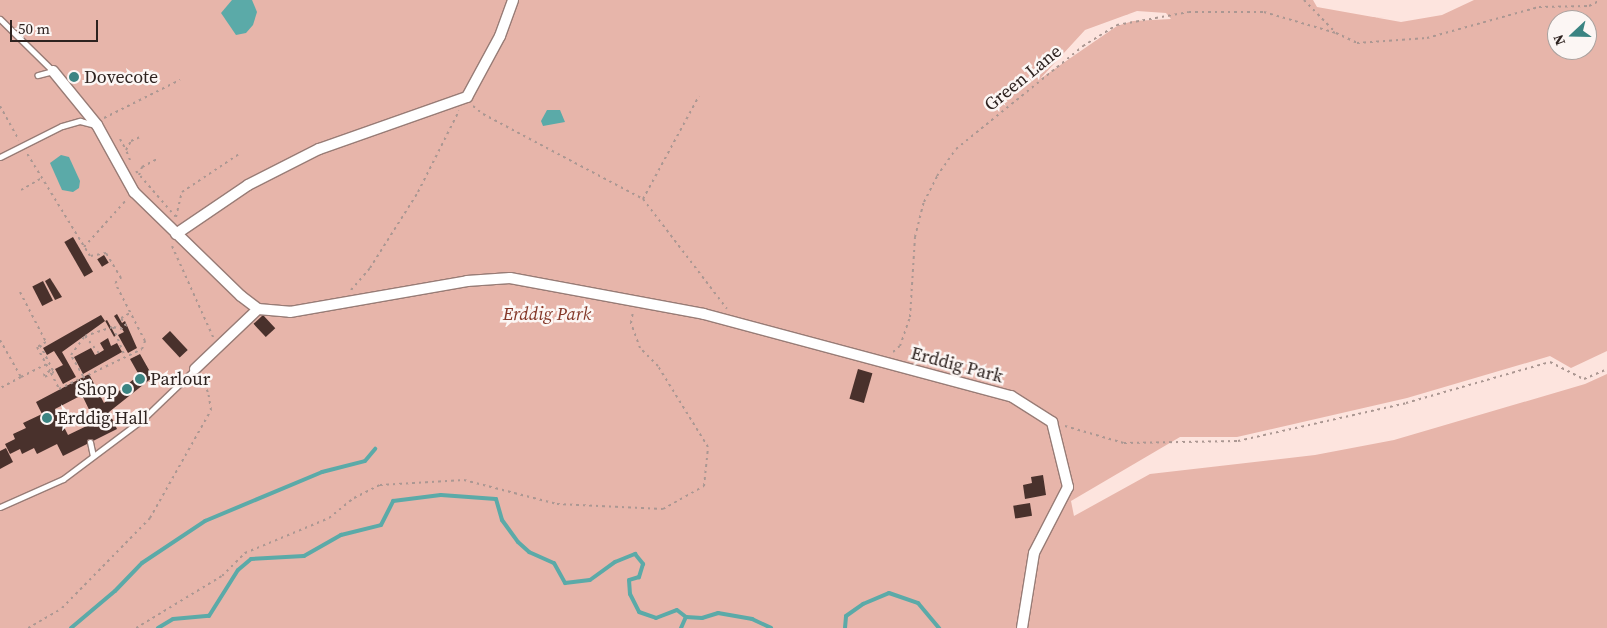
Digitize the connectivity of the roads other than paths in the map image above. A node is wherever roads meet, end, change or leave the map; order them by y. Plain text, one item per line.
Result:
1 (514, 0) edge
2 (0, 19) edge
3 (53, 71) junction
4 (38, 75) dead end
5 (98, 125) junction
6 (0, 157) edge
7 (176, 234) junction
8 (258, 309) junction
9 (195, 369) joint
10 (90, 442) dead end
11 (93, 456) junction
12 (0, 507) edge
13 (1022, 628) edge

1 - 7 street
2 - 3 lane
3 - 4 lane
3 - 5 street
5 - 6 lane
5 - 7 street
7 - 8 street
8 - 9 street
8 - 13 street, Erddig Park
9 - 11 lane
10 - 11 lane
11 - 12 lane

